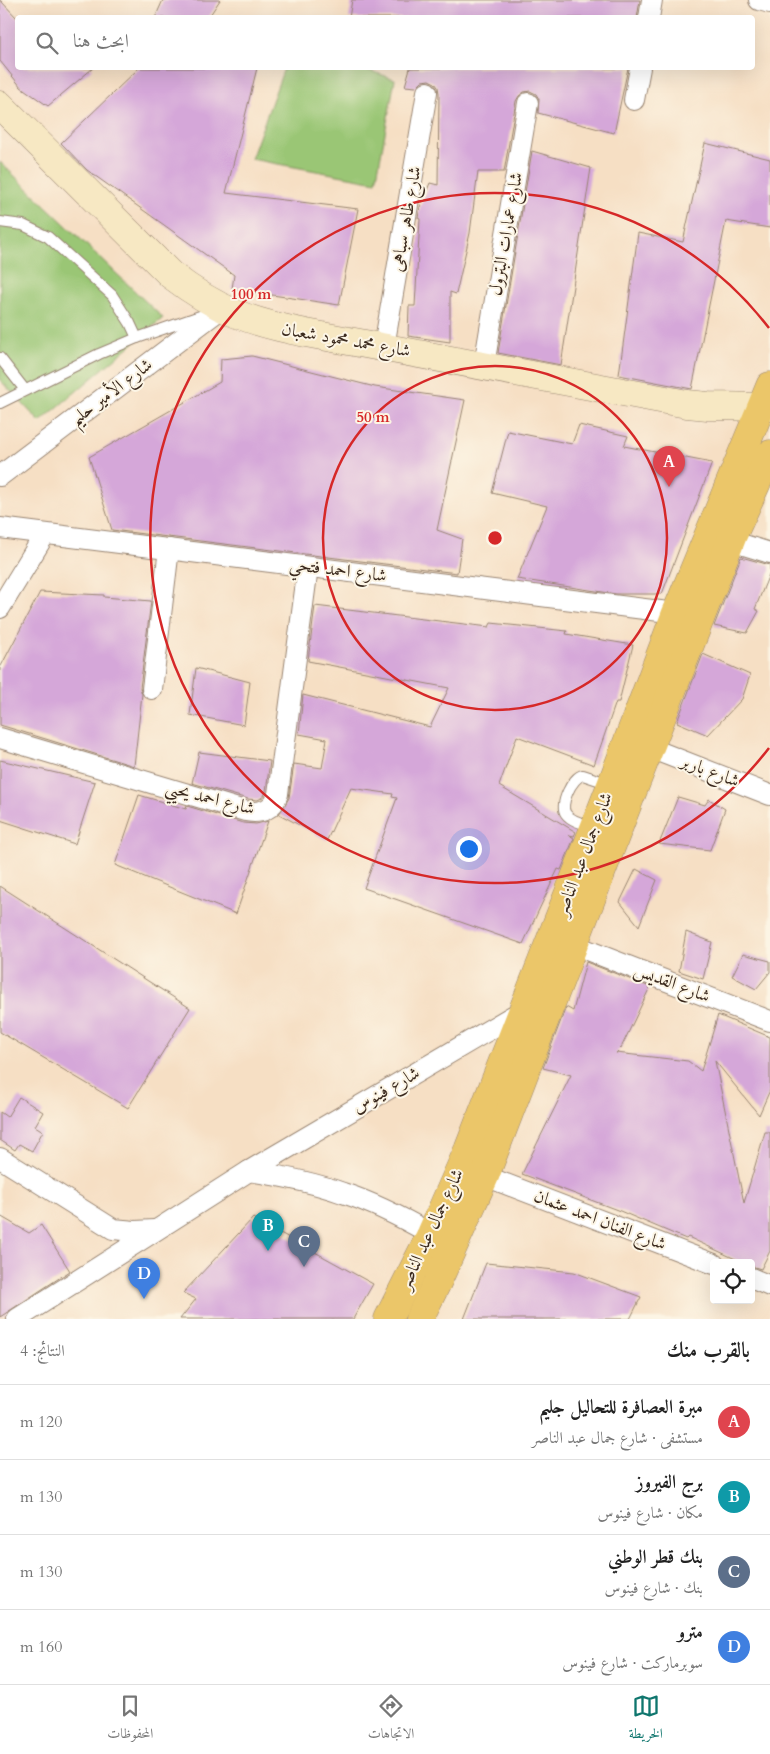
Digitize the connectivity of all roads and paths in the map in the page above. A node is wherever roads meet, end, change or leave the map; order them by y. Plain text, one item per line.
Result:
1 (652, 0) edge
2 (759, 0) edge
3 (770, 3) edge
4 (650, 15) edge
5 (640, 70) edge
6 (427, 92) dead end
7 (634, 100) dead end
8 (528, 103) dead end
9 (0, 106) edge
10 (0, 222) edge
11 (222, 308) junction
12 (137, 338) junction
13 (384, 347) junction
14 (0, 358) edge
15 (484, 366) junction
16 (25, 390) junction
17 (767, 400) edge
18 (0, 403) edge
19 (770, 454) edge
20 (0, 476) edge
21 (0, 528) edge
22 (45, 534) junction
23 (731, 541) junction
24 (169, 549) junction
25 (770, 553) edge
26 (308, 567) junction
27 (0, 608) edge
28 (676, 613) junction
29 (152, 689) dead end
30 (0, 738) edge
31 (650, 748) junction
32 (611, 785) junction
33 (770, 795) edge
34 (594, 827) junction
35 (574, 945) junction
36 (522, 1010) junction
37 (770, 1021) edge
38 (0, 1158) edge
39 (249, 1171) junction
40 (486, 1176) junction
41 (157, 1229) junction
42 (431, 1234) junction
43 (710, 1262) edge
44 (755, 1280) edge
45 (770, 1286) edge
46 (20, 1319) edge
47 (388, 1319) edge
48 (419, 1319) edge

1 - 4 street
2 - 3 street
5 - 7 street
6 - 13 street, شارع طاهر سباهى
8 - 15 street, شارع عمارات البترول
9 - 11 street, شارع محمد محمود شعبان
10 - 12 lane
11 - 12 lane
11 - 13 street, شارع محمد محمود شعبان
11 - 20 street, شارع الأمير حليم
12 - 16 lane
13 - 15 street, شارع محمد محمود شعبان
14 - 16 lane
15 - 17 street, شارع محمد محمود شعبان
16 - 18 lane
17 - 28 main road, شارع جمال عبد الناصر
19 - 23 main road, شارع جمال عبد الناصر
21 - 22 street, شارع احمد فتحي
22 - 24 street, شارع احمد فتحي
22 - 27 street
23 - 25 street
23 - 31 main road, شارع جمال عبد الناصر
24 - 26 street, شارع احمد فتحي
24 - 29 street
26 - 28 street, شارع احمد فتحي
26 - 30 street, شارع احمد يحيي
28 - 32 main road, شارع جمال عبد الناصر
31 - 33 street, شارع باربر
31 - 35 main road, شارع جمال عبد الناصر
32 - 34 main road, شارع جمال عبد الناصر
32 - 34 lane
34 - 36 main road, شارع جمال عبد الناصر
35 - 37 street, شارع القديس
35 - 40 main road, شارع جمال عبد الناصر
36 - 39 street, شارع فينوس
36 - 42 main road, شارع جمال عبد الناصر
38 - 41 street
39 - 41 street, شارع فينوس
39 - 42 street
40 - 43 street, شارع الفنان احمد عثمان
40 - 48 main road, شارع جمال عبد الناصر
41 - 46 street, شارع فينوس
42 - 47 main road, شارع جمال عبد الناصر
44 - 45 street

